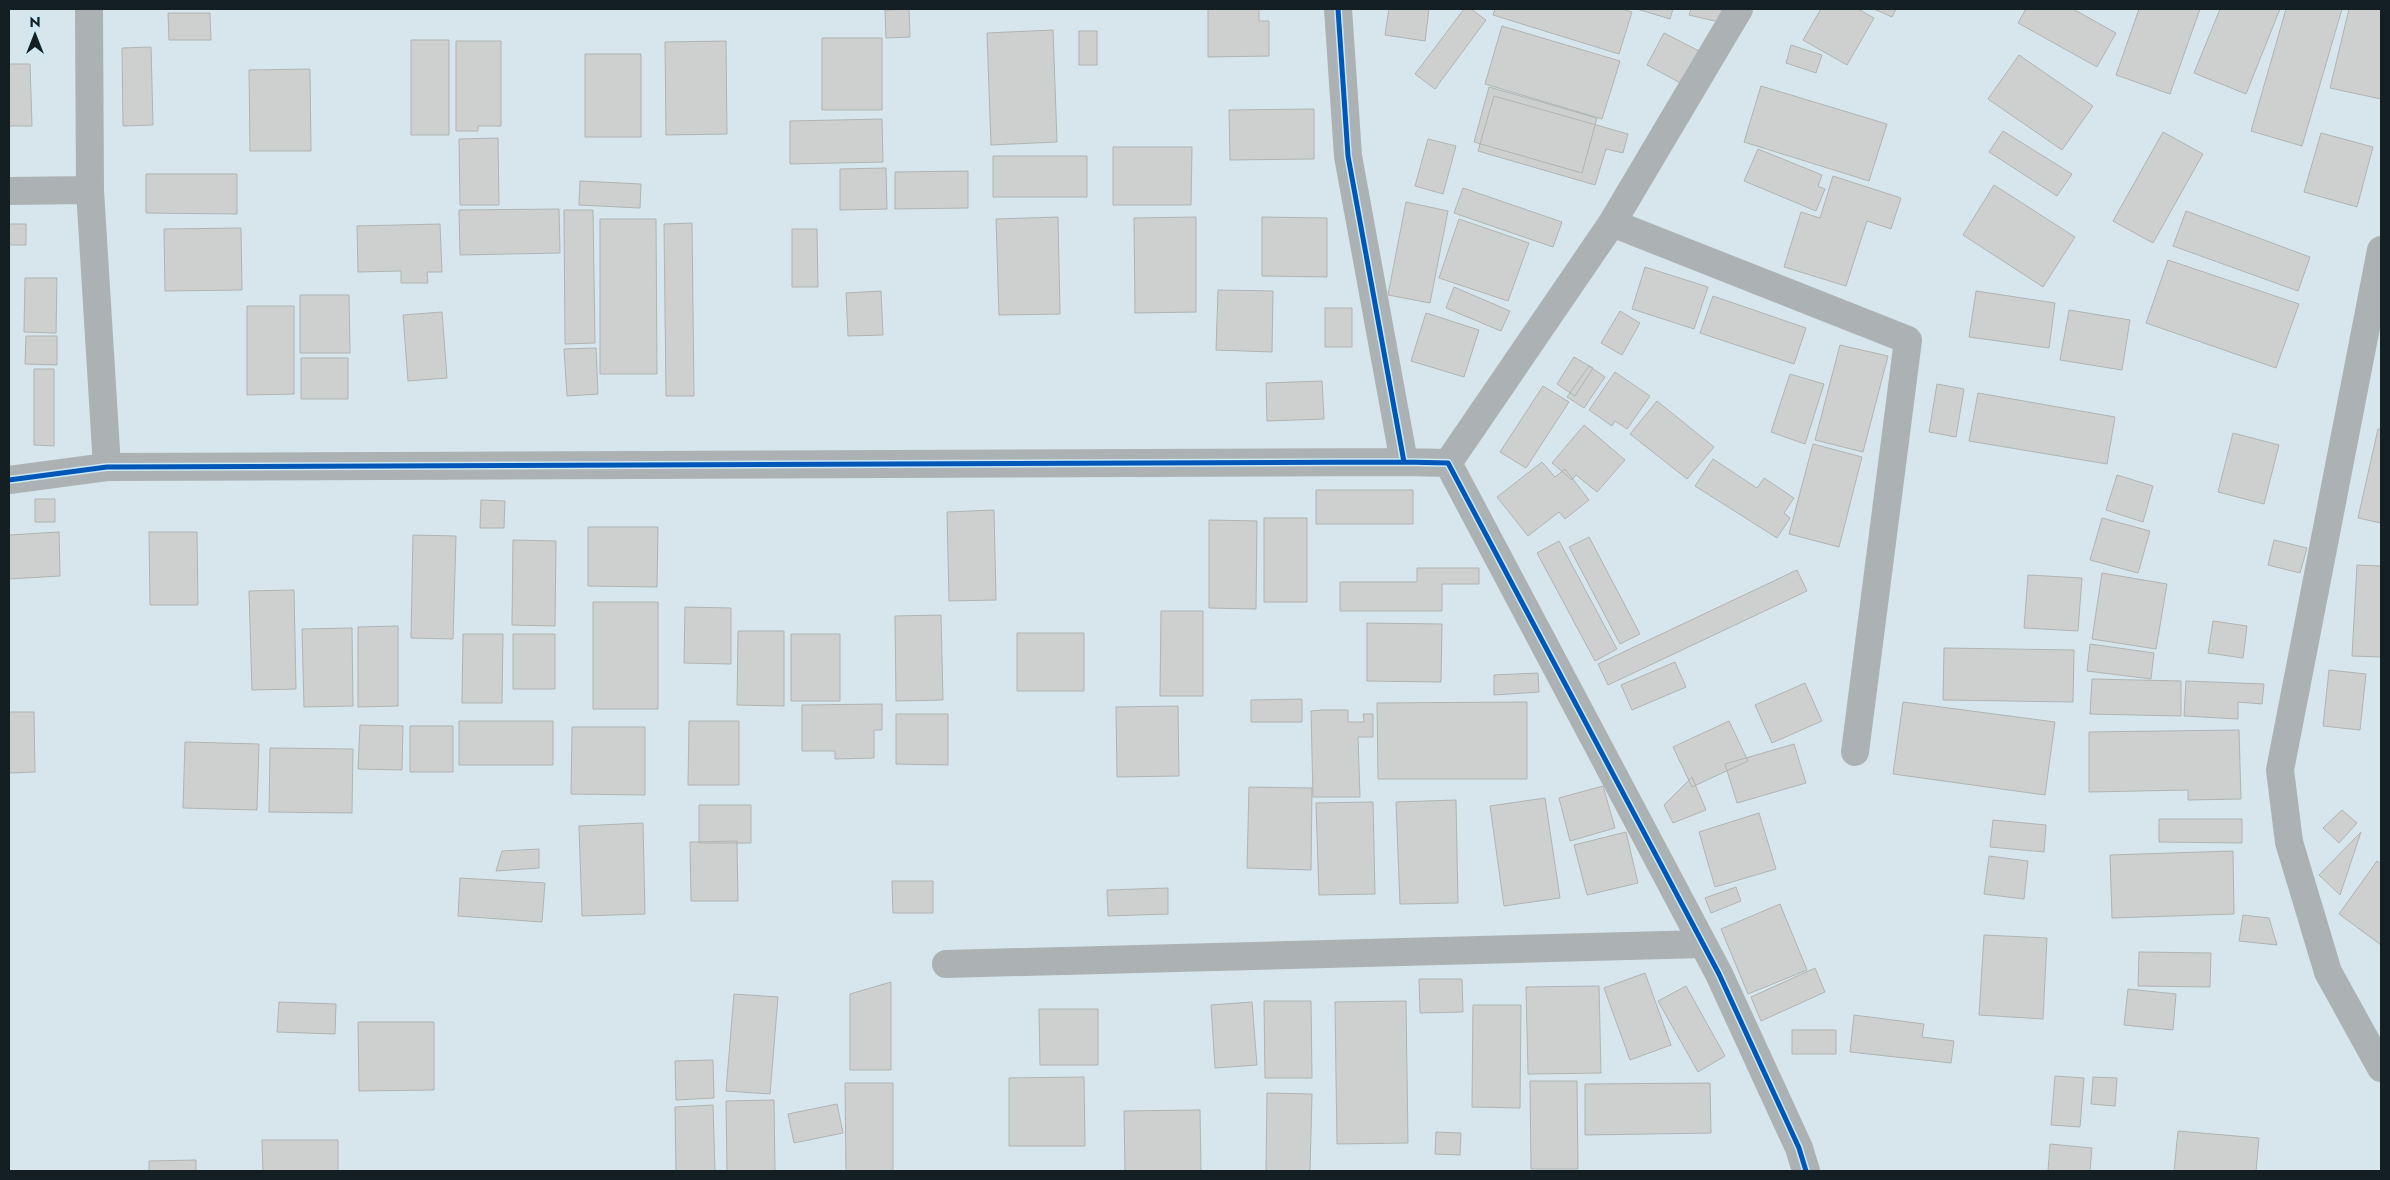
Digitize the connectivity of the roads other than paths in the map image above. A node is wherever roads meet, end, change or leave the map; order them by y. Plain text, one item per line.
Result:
1 (89, 9) edge
2 (1338, 9) edge
3 (1739, 9) edge
4 (90, 190) junction
5 (9, 191) edge
6 (1612, 223) junction
7 (2381, 250) edge
8 (1404, 462) junction
9 (1448, 463) junction
10 (107, 467) junction
11 (9, 480) edge
12 (1855, 752) dead end
13 (1703, 944) junction
14 (946, 964) dead end
15 (2381, 1068) edge
16 (1806, 1171) edge

1 - 4 street
2 - 8 street
3 - 6 street
4 - 5 street
4 - 10 street
6 - 9 street
6 - 12 street
7 - 15 street
8 - 9 street
8 - 10 street
9 - 13 street
10 - 11 street
13 - 14 street
13 - 16 street

